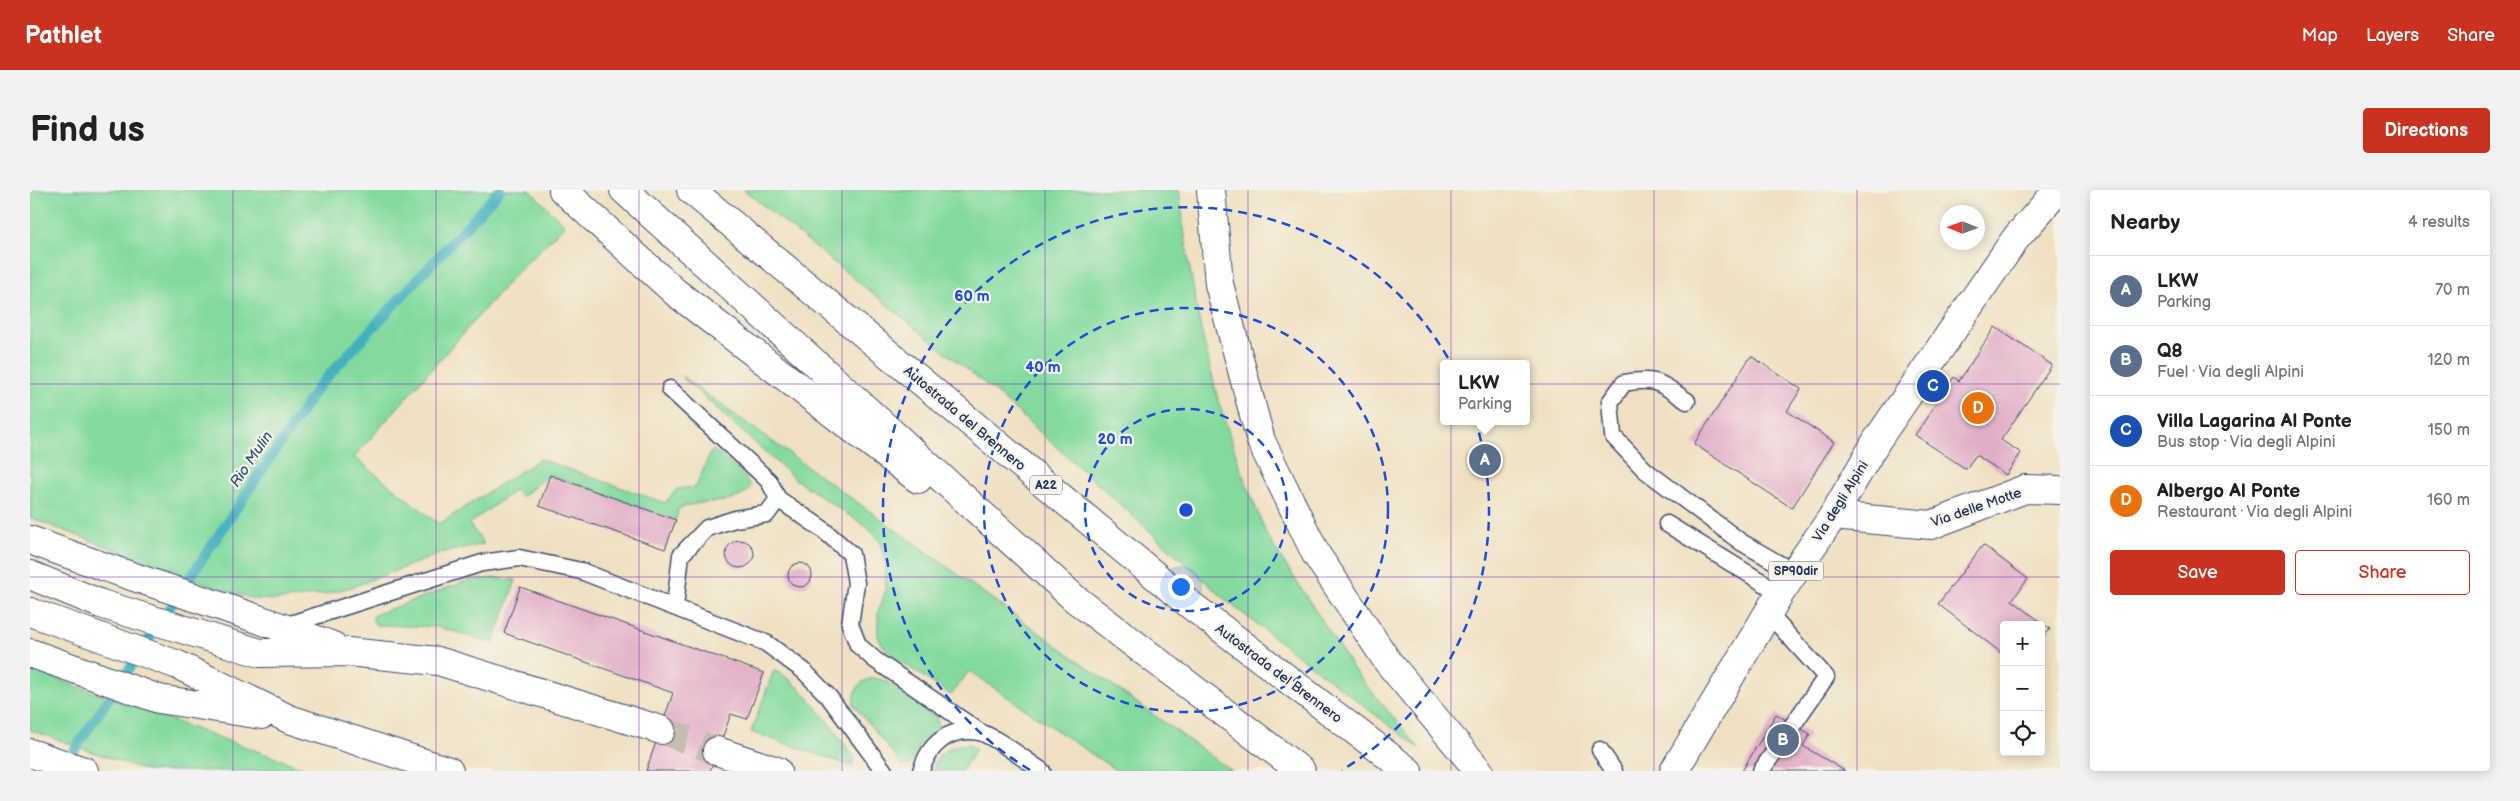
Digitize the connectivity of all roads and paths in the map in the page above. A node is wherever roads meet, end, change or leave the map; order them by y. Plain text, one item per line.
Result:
1 (624, 190) edge
2 (691, 190) edge
3 (1211, 190) edge
4 (2058, 190) edge
5 (565, 192) edge
6 (670, 389) dead end
7 (1687, 401) dead end
8 (2060, 490) edge
9 (778, 500) junction
10 (1833, 516) junction
11 (1667, 524) dead end
12 (30, 540) edge
13 (30, 575) edge
14 (1781, 593) junction
15 (1074, 598) junction
16 (675, 606) junction
17 (30, 612) edge
18 (282, 627) junction
19 (348, 652) junction
20 (30, 653) edge
21 (289, 719) junction
22 (661, 730) tunnel mouth
23 (980, 732) junction
24 (1600, 750) dead end
25 (717, 751) tunnel mouth
26 (30, 753) edge
27 (84, 771) edge
28 (449, 771) edge
29 (777, 771) edge
30 (884, 771) edge
31 (921, 771) edge
32 (1042, 771) edge
33 (1301, 771) edge
34 (1408, 771) edge
35 (1479, 771) edge
36 (1614, 771) edge
37 (1674, 771) edge
38 (1761, 771) edge

1 - 15 main road
2 - 34 main road, Autostrada del Brennero / A22
3 - 35 main road
4 - 10 main road, Via degli Alpini / SP90dir
5 - 15 main road
6 - 9 lane
7 - 14 lane
8 - 10 main road, Via delle Motte
9 - 16 lane
9 - 23 lane
10 - 14 main road, Via degli Alpini / SP90dir
11 - 14 lane
12 - 18 main road
13 - 19 main road
14 - 37 main road, Via degli Alpini / SP90dir
14 - 38 lane
15 - 33 main road
16 - 18 lane
16 - 30 lane
17 - 21 main road
18 - 19 main road
19 - 22 main road
20 - 21 main road
21 - 28 main road
23 - 31 lane
23 - 32 lane
24 - 36 lane
25 - 29 main road
26 - 27 main road

